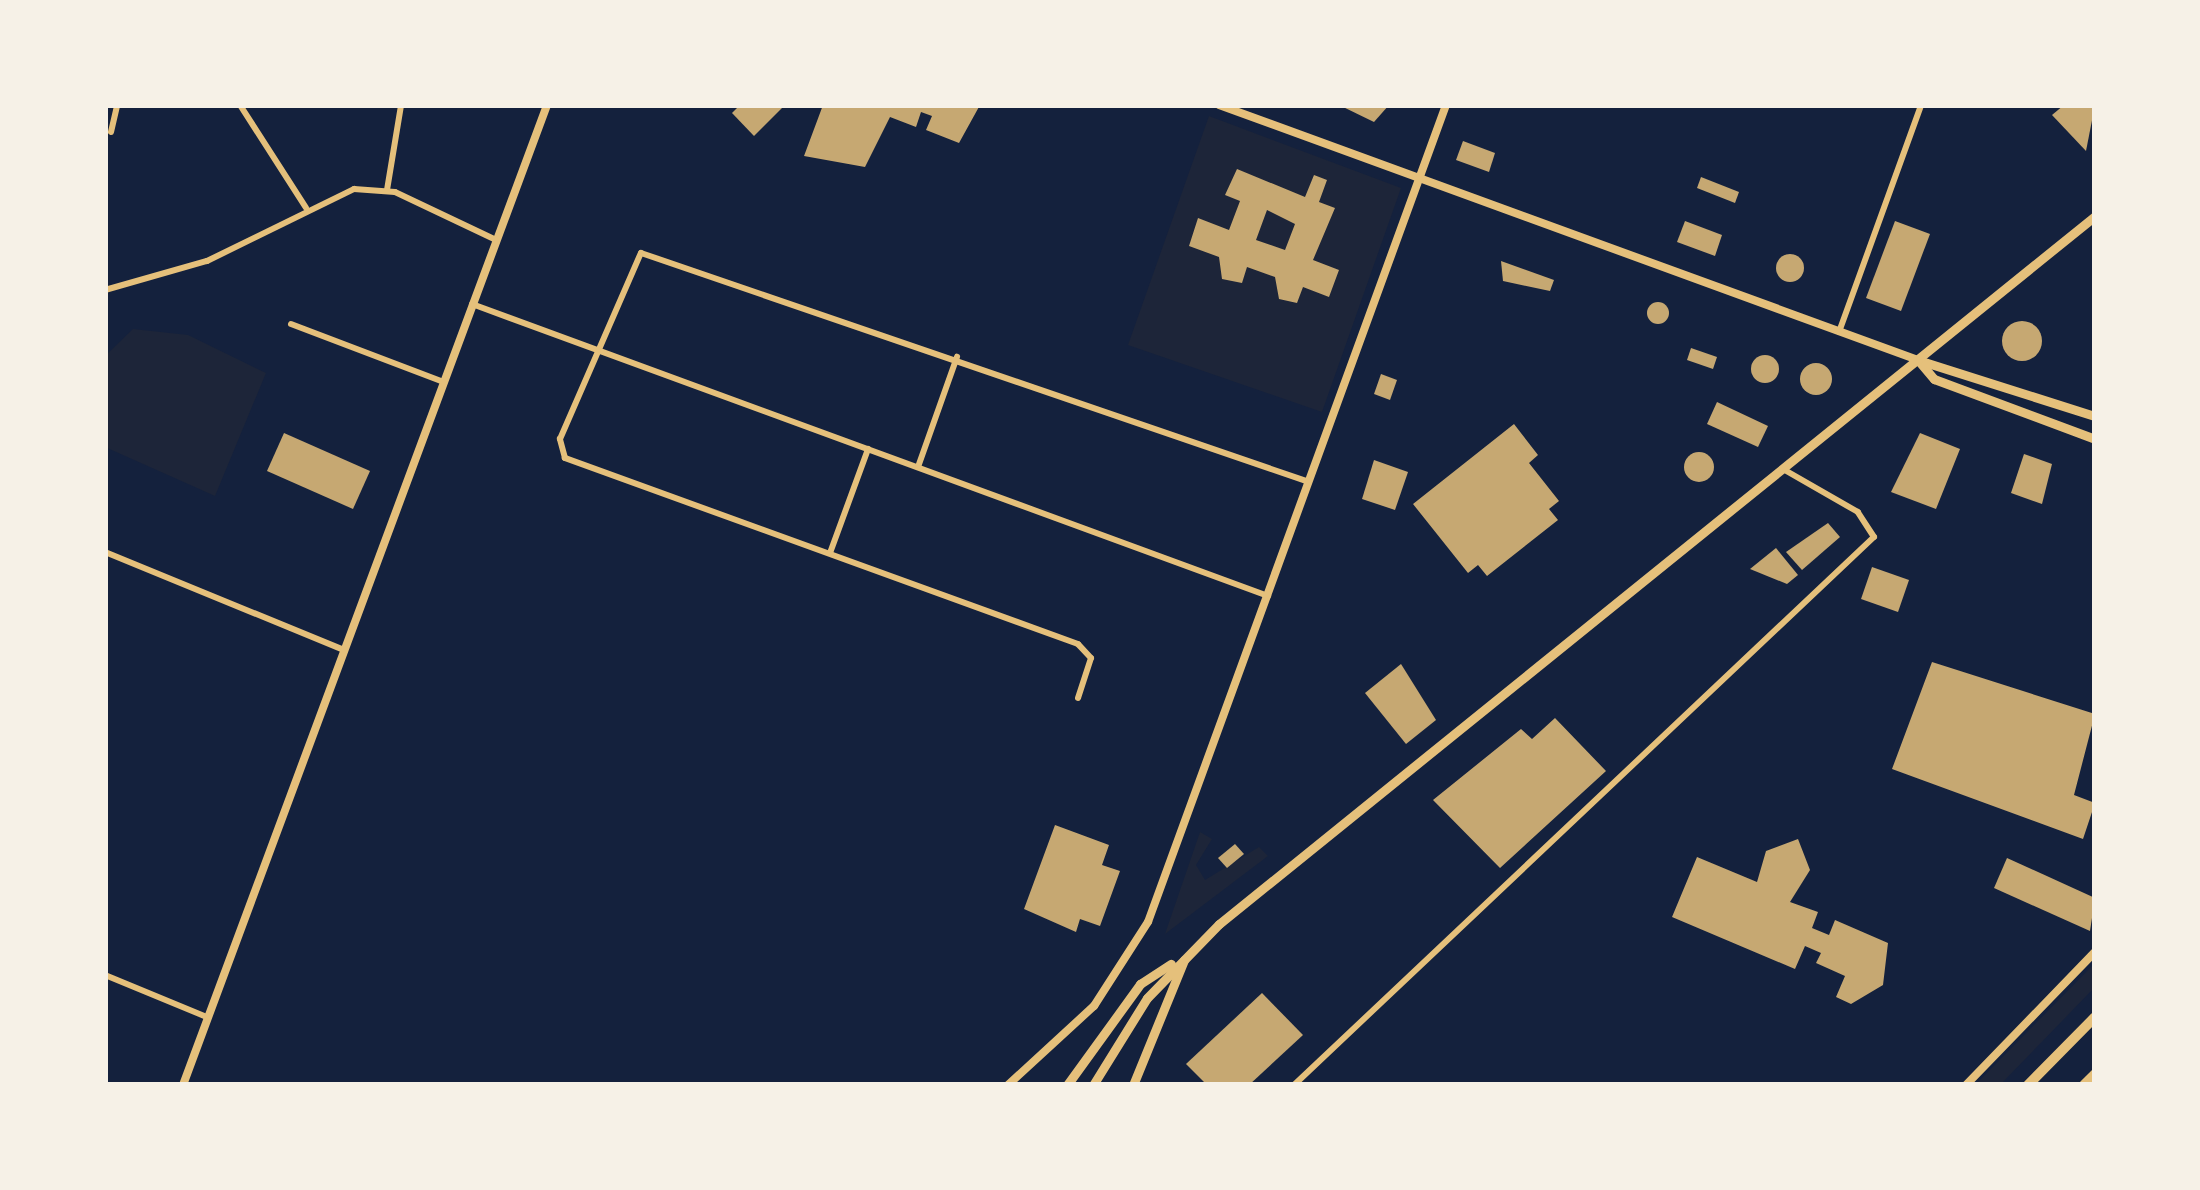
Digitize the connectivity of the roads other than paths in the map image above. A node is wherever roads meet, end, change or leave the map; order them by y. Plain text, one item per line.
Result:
1 (116, 105) edge
2 (240, 105) edge
3 (401, 105) edge
4 (547, 105) edge
5 (1219, 105) edge
6 (1446, 105) edge
7 (1922, 105) edge
8 (111, 132) dead end
9 (1419, 178) junction
10 (388, 190) junction
11 (306, 208) junction
12 (2095, 216) edge
13 (496, 240) junction
14 (105, 290) edge
15 (472, 304) junction
16 (291, 324) dead end
17 (1839, 332) junction
18 (597, 352) junction
19 (957, 356) junction
20 (1918, 360) junction
21 (444, 382) junction
22 (2095, 416) edge
23 (2095, 439) edge
24 (868, 449) junction
25 (918, 467) junction
26 (1783, 469) junction
27 (1310, 482) junction
28 (105, 552) edge
29 (830, 553) junction
30 (1268, 596) junction
31 (344, 650) junction
32 (1078, 698) dead end
33 (2095, 952) edge
34 (1186, 955) junction
35 (105, 975) edge
36 (2095, 1016) edge
37 (208, 1017) junction
38 (2095, 1075) edge
39 (183, 1085) edge
40 (1008, 1085) edge
41 (1067, 1085) edge
42 (1093, 1085) edge
43 (1133, 1085) edge
44 (1294, 1085) edge
45 (1966, 1085) edge
46 (2028, 1085) edge
47 (2084, 1085) edge

1 - 8 street
2 - 11 street
3 - 10 street
4 - 13 street
5 - 9 street
6 - 9 street
7 - 17 street
9 - 17 street
9 - 27 street
10 - 11 street
10 - 13 street
11 - 14 street
12 - 20 main road
13 - 15 street
15 - 18 street
15 - 21 street
16 - 21 street
17 - 20 street
18 - 19 street
18 - 24 street
18 - 29 street
19 - 25 street
19 - 27 street
20 - 22 main road
20 - 23 main road
20 - 26 main road
21 - 31 street
24 - 25 street
24 - 29 street
25 - 30 street
26 - 34 main road
26 - 44 street
27 - 30 street
28 - 31 street
29 - 32 street
30 - 40 street
31 - 37 street
33 - 45 street
34 - 41 main road
34 - 42 main road
34 - 43 main road
35 - 37 street
36 - 46 highway
37 - 39 street
38 - 47 highway

